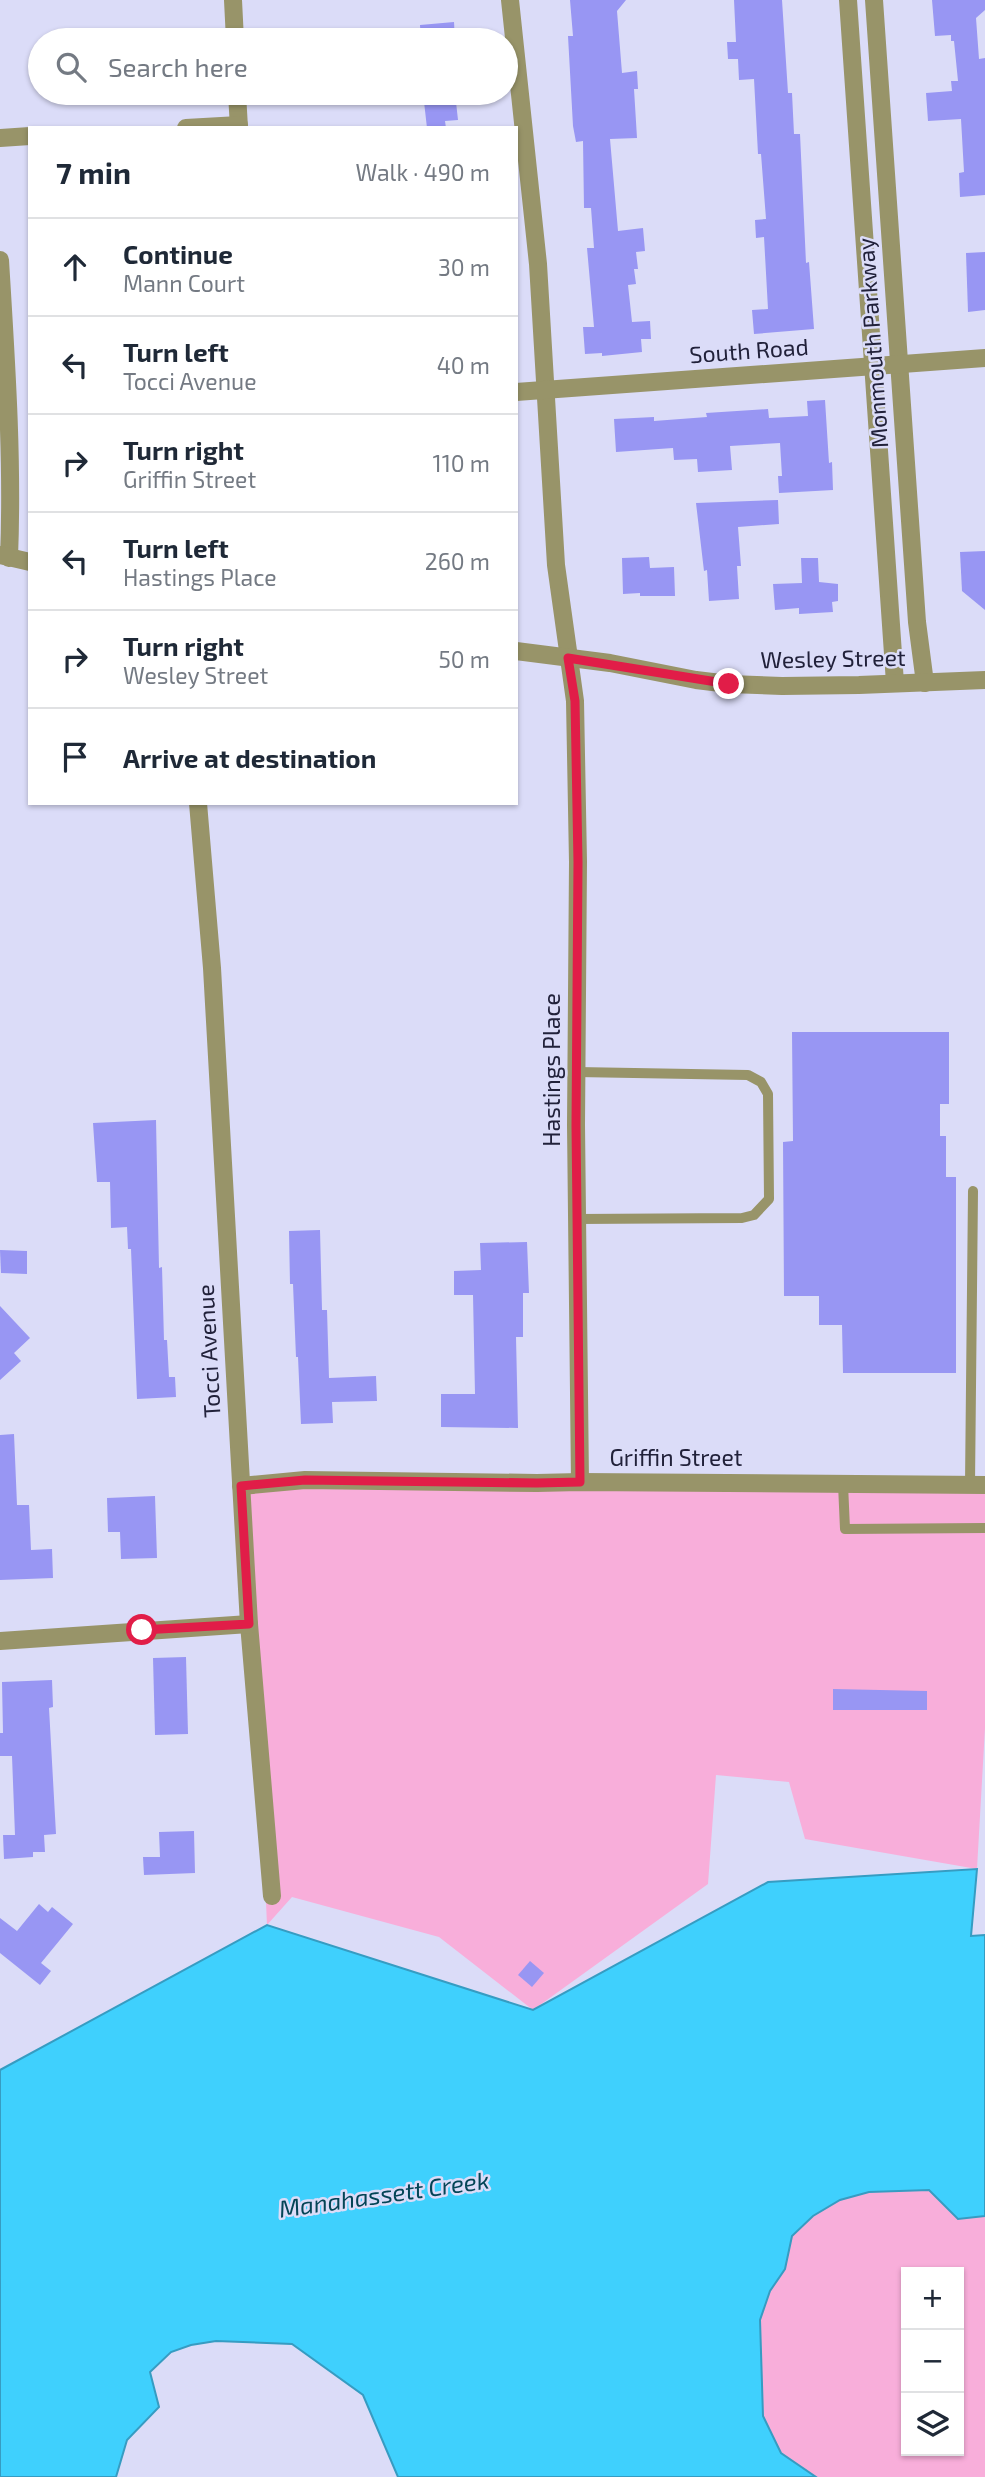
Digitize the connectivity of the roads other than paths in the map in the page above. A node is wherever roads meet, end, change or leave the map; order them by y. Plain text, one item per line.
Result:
1 (233, 0) edge
2 (510, 0) edge
3 (848, 0) edge
4 (874, 0) edge
5 (234, 28) edge
6 (513, 28) edge
7 (518, 75) edge
8 (238, 105) edge
9 (239, 126) edge
10 (28, 136) edge
11 (0, 138) edge
12 (884, 138) junction
13 (858, 141) junction
14 (0, 260) edge
15 (985, 358) edge
16 (900, 364) junction
17 (874, 366) junction
18 (547, 391) junction
19 (518, 393) edge
20 (4, 556) edge
21 (28, 562) edge
22 (518, 651) edge
23 (568, 658) junction
24 (985, 680) edge
25 (895, 682) junction
26 (925, 683) junction
27 (198, 805) edge
28 (577, 1072) junction
29 (972, 1191) dead end
30 (578, 1219) junction
31 (580, 1482) junction
32 (843, 1484) junction
33 (978, 1485) edge
34 (241, 1486) junction
35 (985, 1528) edge
36 (249, 1624) junction
37 (0, 1642) edge
38 (272, 1896) dead end

1 - 5 street
2 - 6 street, Hastings Place
3 - 13 street, Monmouth Parkway
4 - 12 street, Monmouth Parkway
7 - 18 street, Hastings Place
8 - 9 street
10 - 11 street
12 - 13 street
12 - 16 street, Monmouth Parkway
13 - 17 street, Monmouth Parkway
14 - 20 street
15 - 16 street, South Road
16 - 17 street, South Road
16 - 26 street, Monmouth Parkway
17 - 18 street, South Road
17 - 25 street, Monmouth Parkway
18 - 19 street, South Road
18 - 23 street, Hastings Place
20 - 21 street
22 - 23 street, Wesley Street
23 - 25 street, Wesley Street
23 - 28 street, Hastings Place
24 - 26 street, Wesley Street
25 - 26 street, Wesley Street
27 - 34 street, Tocci Avenue
28 - 30 street, Hastings Place
28 - 30 lane
29 - 33 lane
30 - 31 street, Hastings Place
31 - 32 street, Griffin Street
31 - 34 street, Griffin Street
32 - 33 street, Griffin Street
32 - 35 lane
34 - 36 street, Tocci Avenue
36 - 37 street
36 - 38 street, Tocci Avenue

